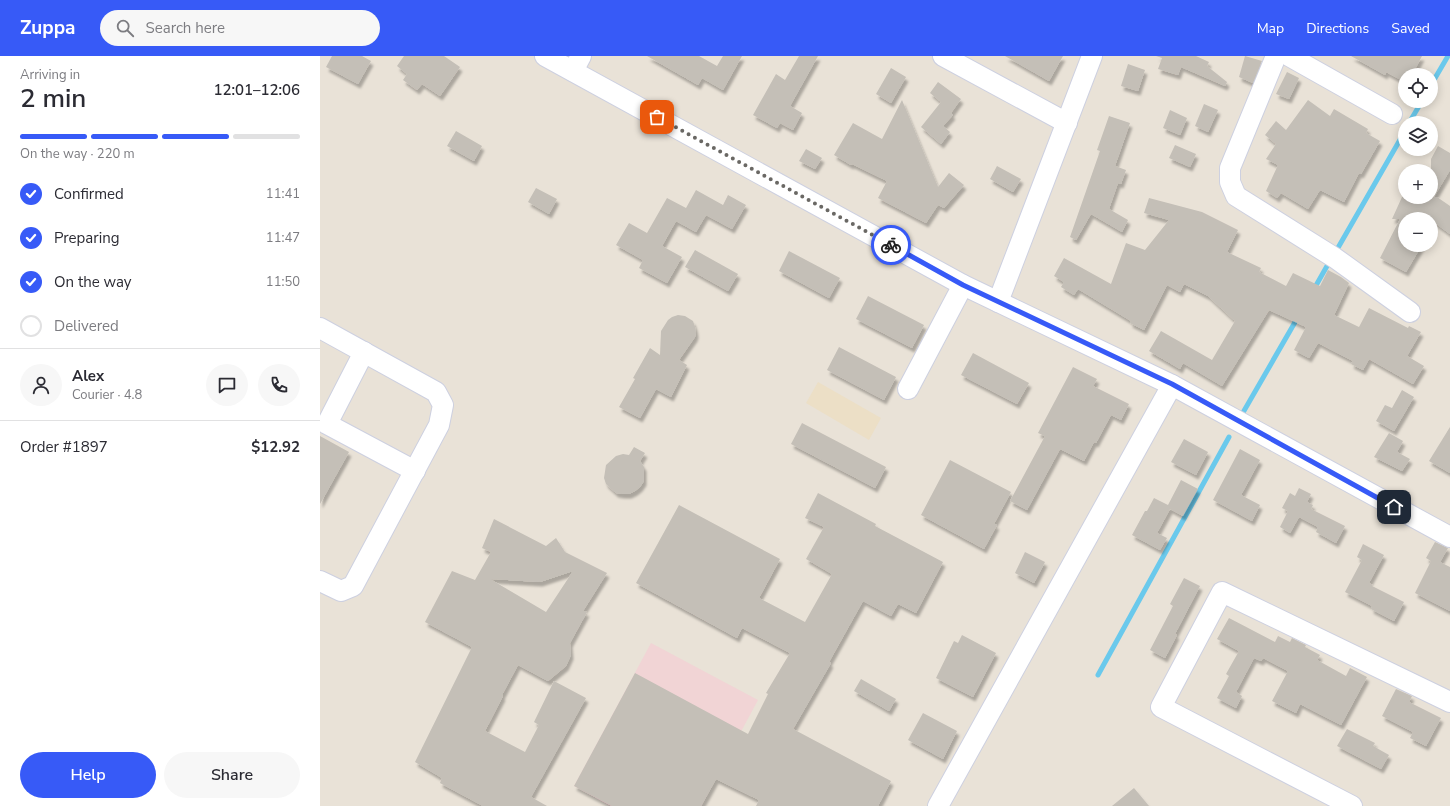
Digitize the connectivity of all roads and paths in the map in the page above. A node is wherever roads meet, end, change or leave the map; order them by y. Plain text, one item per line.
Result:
1 (545, 56) edge
2 (943, 56) edge
3 (1092, 56) edge
4 (1276, 56) edge
5 (1289, 56) edge
6 (577, 64) edge
7 (1392, 114) dead end
8 (1067, 123) junction
9 (963, 285) junction
10 (998, 302) junction
11 (1410, 312) dead end
12 (320, 328) edge
13 (364, 352) junction
14 (1172, 384) junction
15 (908, 389) dead end
16 (415, 471) junction
17 (1450, 537) edge
18 (320, 582) edge
19 (1450, 702) edge
20 (938, 806) edge
21 (1352, 806) edge

1 - 6 street
2 - 8 street
3 - 8 street
4 - 11 street
5 - 7 street
6 - 9 street
8 - 10 street
9 - 10 street
9 - 15 street
10 - 14 street
12 - 13 street
13 - 16 street
13 - 16 street
14 - 17 street
14 - 20 street
16 - 18 street
19 - 21 street

